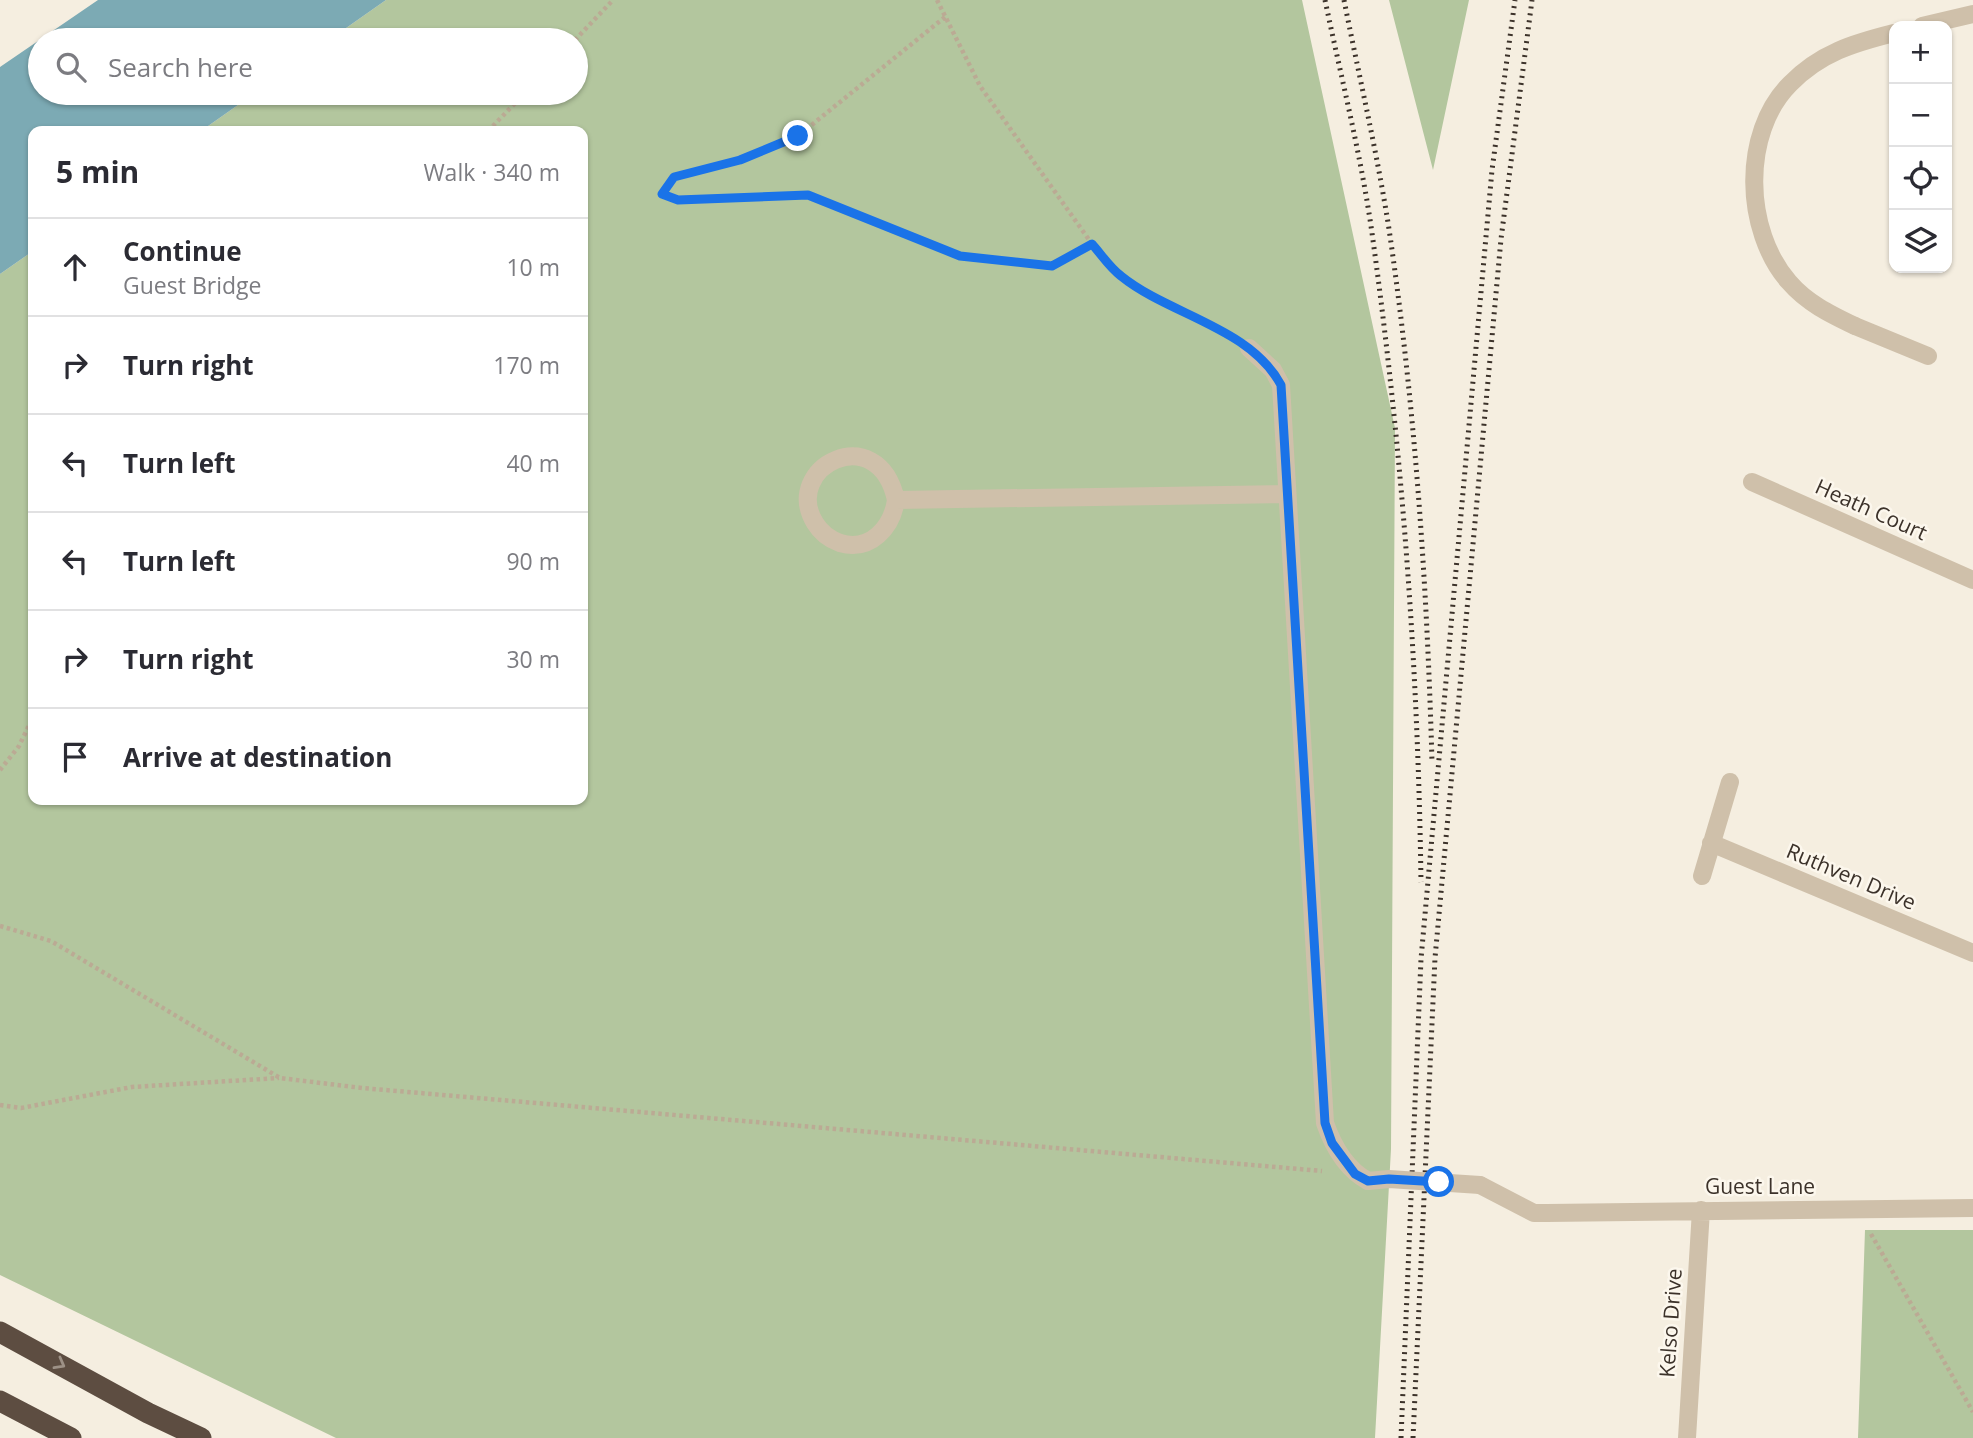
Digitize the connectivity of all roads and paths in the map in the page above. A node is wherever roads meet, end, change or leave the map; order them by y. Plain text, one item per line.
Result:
1 (614, 0) edge
2 (937, 0) edge
3 (1973, 14) edge
4 (945, 17) junction
5 (1943, 21) edge
6 (587, 28) edge
7 (1889, 34) edge
8 (513, 105) edge
9 (493, 126) edge
10 (1092, 244) junction
11 (1249, 348) joint
12 (1928, 356) dead end
13 (1752, 482) dead end
14 (1286, 494) junction
15 (896, 500) junction
16 (1973, 580) edge
17 (28, 727) edge
18 (0, 770) edge
19 (1730, 782) dead end
20 (1711, 843) junction
21 (1702, 877) dead end
22 (0, 926) edge
23 (1973, 953) edge
24 (280, 1077) junction
25 (0, 1105) edge
26 (1361, 1177) junction
27 (1973, 1208) edge
28 (1866, 1209) junction
29 (1701, 1210) junction
30 (0, 1332) edge
31 (0, 1401) edge
32 (1973, 1412) edge
33 (71, 1438) edge
34 (201, 1438) edge
35 (1687, 1438) edge

1 - 6 path
2 - 4 path
3 - 5 street
4 - 10 path
4 - 10 path
7 - 12 street
8 - 9 path
10 - 11 path
11 - 14 street
13 - 16 street, Heath Court
14 - 15 street
14 - 26 street
15 - 15 street
17 - 18 path
19 - 20 street
20 - 21 street
20 - 23 street, Ruthven Drive
22 - 24 path
24 - 25 path
24 - 26 path
26 - 29 street, Guest Lane, bridge
27 - 28 street, Guest Lane
28 - 29 street, Guest Lane
28 - 32 path
29 - 35 street, Kelso Drive
30 -> 34 highway
31 - 33 highway

